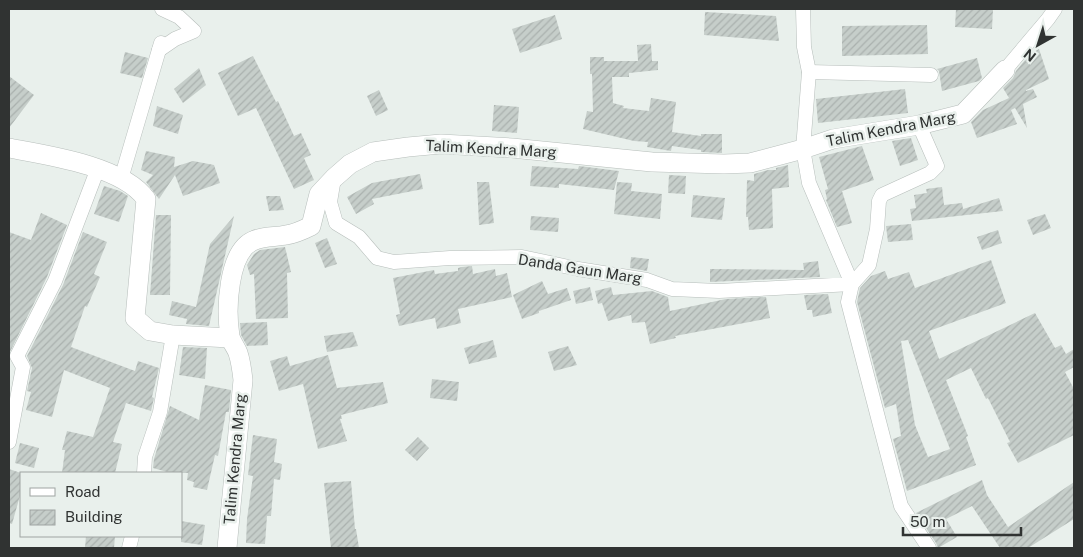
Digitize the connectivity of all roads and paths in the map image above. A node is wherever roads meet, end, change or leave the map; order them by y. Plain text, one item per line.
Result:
1 (162, 9) edge
2 (803, 9) edge
3 (1054, 9) edge
4 (1005, 70) joint
5 (809, 72) junction
6 (931, 75) dead end
7 (919, 125) junction
8 (9, 148) edge
9 (803, 149) junction
10 (98, 168) junction
11 (334, 178) junction
12 (121, 179) junction
13 (852, 284) junction
14 (173, 335) junction
15 (230, 338) junction
16 (9, 442) edge
17 (144, 472) edge
18 (226, 548) edge
19 (929, 548) edge

1 - 12 street
2 - 5 street
3 - 4 street
4 - 7 street, Talim Kendra Marg
5 - 6 street
5 - 9 street
7 - 9 street, Talim Kendra Marg
7 - 13 street
8 - 10 street
9 - 11 street, Talim Kendra Marg
9 - 13 street
10 - 12 street
10 - 16 street
11 - 13 street, Danda Gaun Marg
11 - 15 street, Talim Kendra Marg
12 - 14 street
13 - 19 street
14 - 15 street
14 - 17 street
15 - 18 street, Talim Kendra Marg

